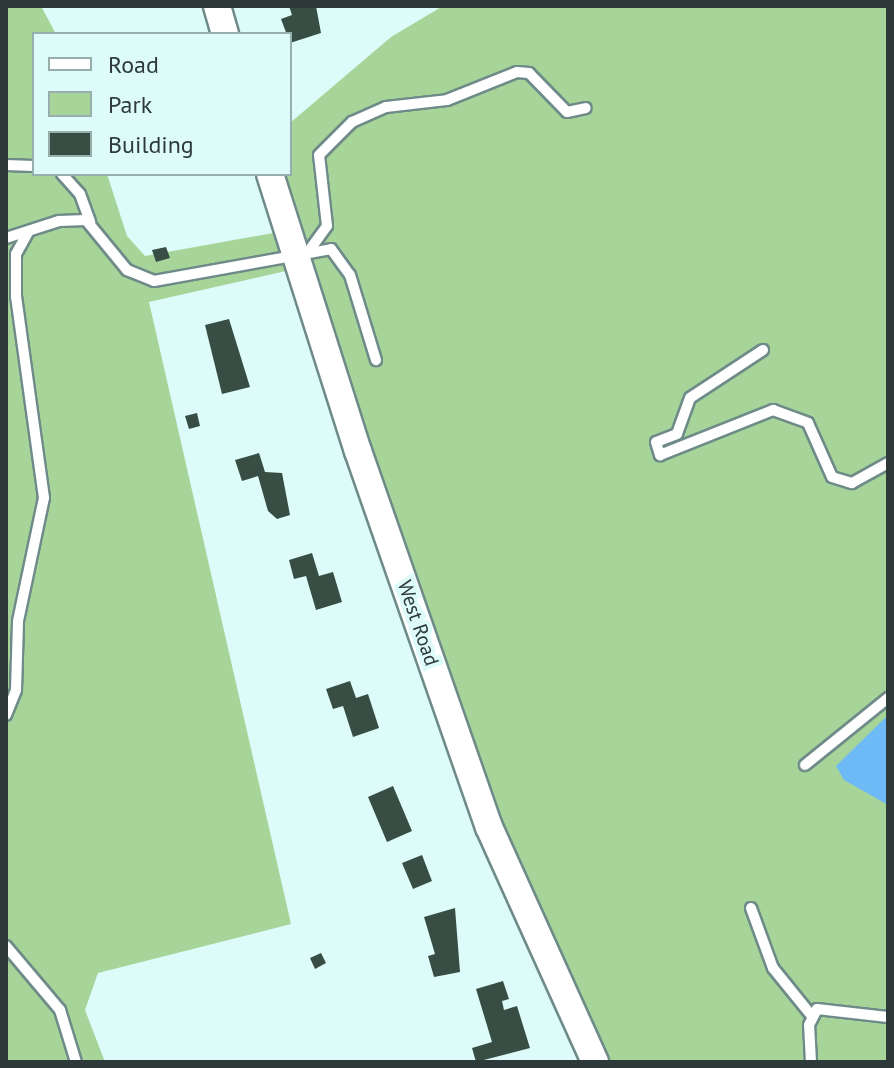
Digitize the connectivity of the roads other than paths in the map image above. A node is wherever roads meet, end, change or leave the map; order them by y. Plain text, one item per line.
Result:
1 (217, 6) edge
2 (224, 32) edge
3 (586, 108) dead end
4 (6, 165) edge
5 (32, 166) edge
6 (63, 176) edge
7 (271, 176) edge
8 (86, 208) junction
9 (77, 218) junction
10 (90, 222) junction
11 (29, 231) junction
12 (6, 238) edge
13 (303, 250) junction
14 (763, 350) dead end
15 (376, 360) dead end
16 (888, 463) edge
17 (888, 698) edge
18 (6, 715) edge
19 (805, 765) dead end
20 (751, 908) dead end
21 (6, 946) edge
22 (811, 1015) junction
23 (888, 1017) edge
24 (76, 1062) edge
25 (595, 1062) edge
26 (811, 1062) edge

1 - 2 street
3 - 13 lane
4 - 5 lane
6 - 8 lane
7 - 13 street, West Road
8 - 9 lane
8 - 10 lane
9 - 10 lane
9 - 11 lane
10 - 13 lane
11 - 12 lane
11 - 18 lane
13 - 15 lane
13 - 25 street, West Road
14 - 16 lane
17 - 19 lane
20 - 22 lane
21 - 24 lane
22 - 23 lane
22 - 26 lane

